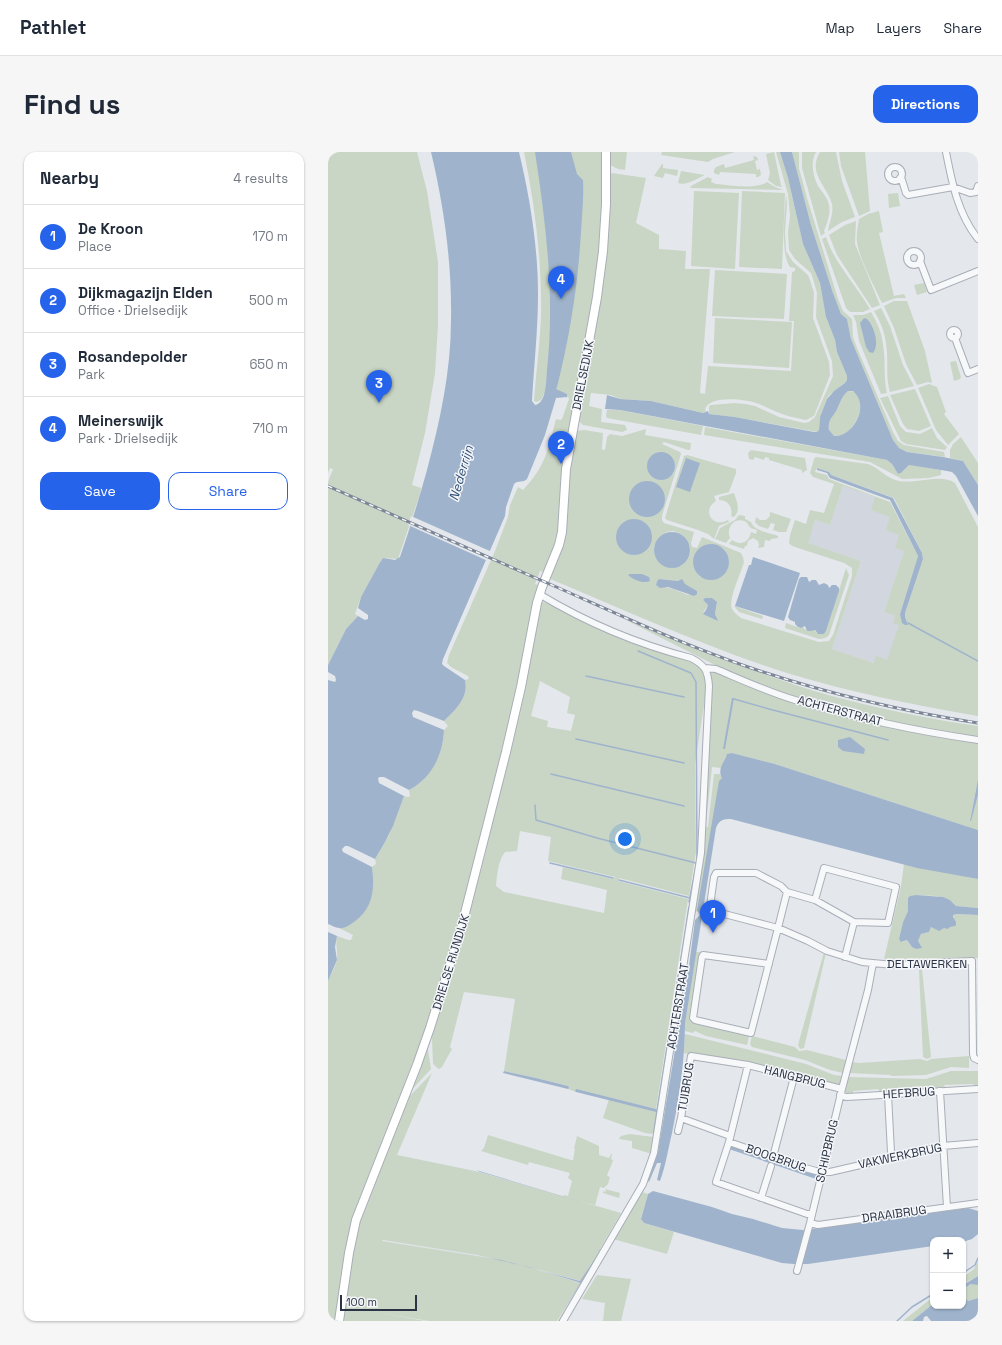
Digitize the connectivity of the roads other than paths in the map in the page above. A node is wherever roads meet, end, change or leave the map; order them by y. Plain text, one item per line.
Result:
1 (606, 152) edge
2 (946, 152) edge
3 (900, 178) dead end
4 (978, 186) edge
5 (953, 188) junction
6 (978, 239) edge
7 (920, 261) dead end
8 (978, 271) edge
9 (955, 338) dead end
10 (978, 369) edge
11 (539, 594) junction
12 (705, 668) junction
13 (978, 740) edge
14 (787, 892) junction
15 (816, 900) junction
16 (854, 922) junction
17 (778, 928) junction
18 (845, 957) junction
19 (873, 963) junction
20 (769, 964) junction
21 (691, 1056) joint
22 (978, 1060) edge
23 (748, 1065) junction
24 (794, 1077) junction
25 (978, 1089) edge
26 (940, 1091) junction
27 (841, 1092) junction
28 (888, 1095) junction
29 (680, 1118) junction
30 (678, 1131) dead end
31 (730, 1139) junction
32 (978, 1143) edge
33 (943, 1146) junction
34 (773, 1157) junction
35 (893, 1157) junction
36 (771, 1166) dead end
37 (823, 1172) junction
38 (761, 1198) junction
39 (978, 1203) edge
40 (947, 1207) junction
41 (812, 1214) junction
42 (810, 1225) junction
43 (797, 1269) dead end
44 (339, 1321) edge
45 (563, 1321) edge

1 - 11 street, DRIELSEDIJK
2 - 5 street
3 - 5 street
4 - 5 street
5 - 6 street
7 - 8 street
9 - 10 street
11 - 12 street, ACHTERSTRAAT
11 - 44 street, DRIELSE RIJNDIJK
12 - 13 street, ACHTERSTRAAT
12 - 45 street, ACHTERSTRAAT
14 - 15 street
14 - 17 street
14 - 17 street, DELTAWERKEN
15 - 16 street
15 - 16 street
16 - 18 street
17 - 18 street, DELTAWERKEN
17 - 20 street
18 - 19 street, DELTAWERKEN
19 - 22 street, DELTAWERKEN
19 - 27 street, SCHIPBRUG
20 - 20 street
21 - 23 street, HANGBRUG
21 - 29 street, TUIBRUG
23 - 24 street, HANGBRUG
23 - 31 street, HANGBRUG
24 - 27 street, HANGBRUG
24 - 34 street
25 - 26 street, HEFBRUG
26 - 28 street, HEFBRUG
26 - 33 street
27 - 28 street, HEFBRUG
27 - 37 street, SCHIPBRUG
28 - 35 street
29 - 30 street, TUIBRUG
29 - 31 street, TUIBRUG
31 - 34 street, BOOGBRUG
31 - 38 street, HANGBRUG
32 - 33 street, VAKWERKBRUG
33 - 35 street, VAKWERKBRUG
33 - 40 street
34 - 37 street, BOOGBRUG
35 - 37 street, VAKWERKBRUG
36 - 38 street
37 - 41 street, SCHIPBRUG
38 - 41 street
39 - 40 street, DRAAIBRUG
40 - 42 street, DRAAIBRUG
41 - 42 street, SCHIPBRUG
42 - 43 street, SCHIPBRUG

